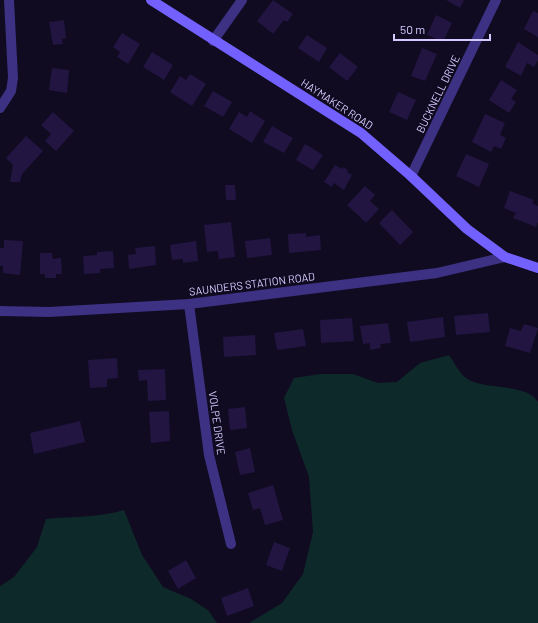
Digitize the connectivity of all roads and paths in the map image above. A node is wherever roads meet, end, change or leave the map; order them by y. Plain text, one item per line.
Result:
1 (9, 0) edge
2 (151, 0) edge
3 (242, 0) edge
4 (496, 0) edge
5 (213, 41) junction
6 (0, 108) edge
7 (411, 176) junction
8 (505, 257) junction
9 (538, 268) edge
10 (189, 304) junction
11 (0, 311) edge
12 (231, 544) dead end

1 - 6 street
2 - 5 main road, HAYMAKER ROAD
3 - 5 street
4 - 7 street, BUCKNELL DRIVE
5 - 7 main road, HAYMAKER ROAD
7 - 8 main road, HAYMAKER ROAD
8 - 9 main road, HAYMAKER ROAD
8 - 10 street, SAUNDERS STATION ROAD
10 - 11 street, SAUNDERS STATION ROAD
10 - 12 street, VOLPE DRIVE

